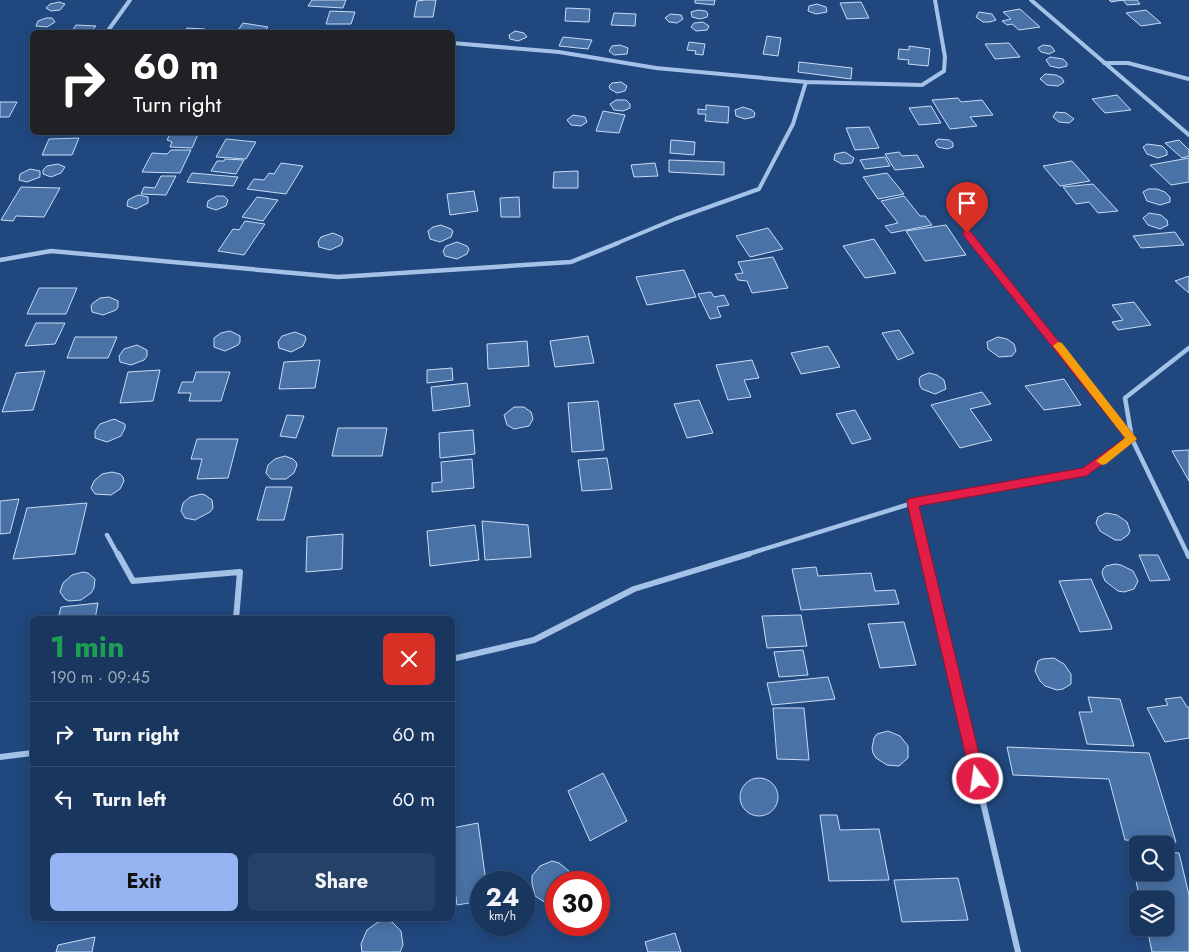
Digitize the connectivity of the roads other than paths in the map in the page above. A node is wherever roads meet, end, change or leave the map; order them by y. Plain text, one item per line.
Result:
1 (130, 0) edge
2 (935, 0) edge
3 (1030, 0) edge
4 (108, 30) edge
5 (455, 43) edge
6 (1104, 63) junction
7 (1189, 79) edge
8 (806, 82) junction
9 (1189, 134) edge
10 (967, 233) dead end
11 (0, 260) edge
12 (1189, 348) edge
13 (1132, 439) junction
14 (912, 503) junction
15 (107, 536) dead end
16 (1189, 556) edge
17 (236, 616) edge
18 (455, 658) edge
19 (30, 753) edge
20 (0, 757) edge
21 (1018, 952) edge

1 - 4 street
2 - 8 street
3 - 6 street
5 - 8 street
6 - 7 street
6 - 9 street
8 - 11 street
10 - 13 street
12 - 13 street
13 - 14 street
13 - 16 street
14 - 18 street
14 - 21 street
15 - 17 street
19 - 20 street

